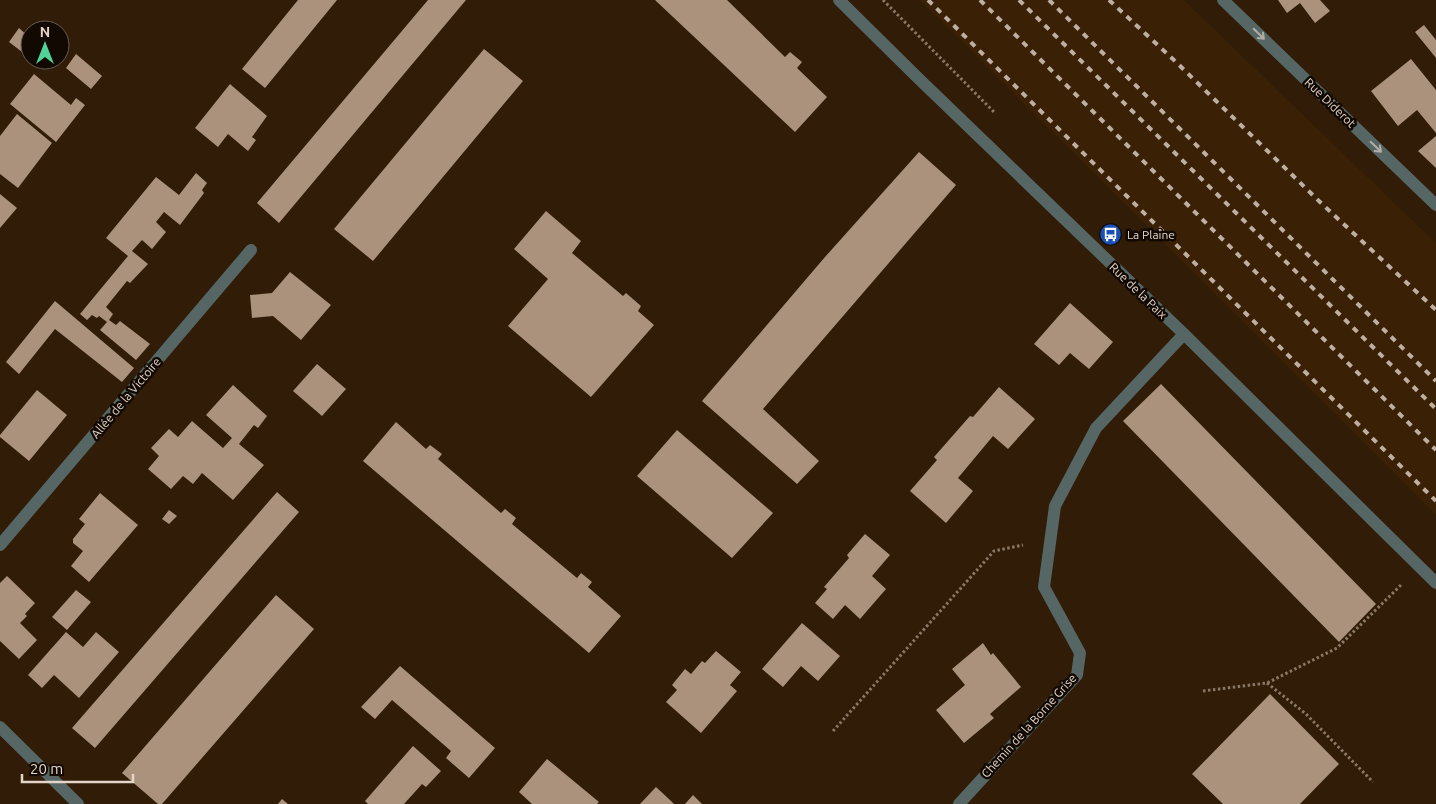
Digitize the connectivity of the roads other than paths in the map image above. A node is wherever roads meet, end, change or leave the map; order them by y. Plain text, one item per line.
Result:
1 (840, 0) edge
2 (1224, 0) edge
3 (1436, 205) edge
4 (251, 250) dead end
5 (1184, 334) junction
6 (0, 545) edge
7 (1436, 583) edge
8 (0, 727) edge
9 (78, 804) edge
10 (959, 804) edge

1 - 5 street, Rue de la Paix
2 -> 3 street, Rue Diderot
4 - 6 street, Allée de la Victoire
5 - 7 street, Rue de la Paix
5 - 10 street, Chemin de la Borne Grise
8 - 9 street

